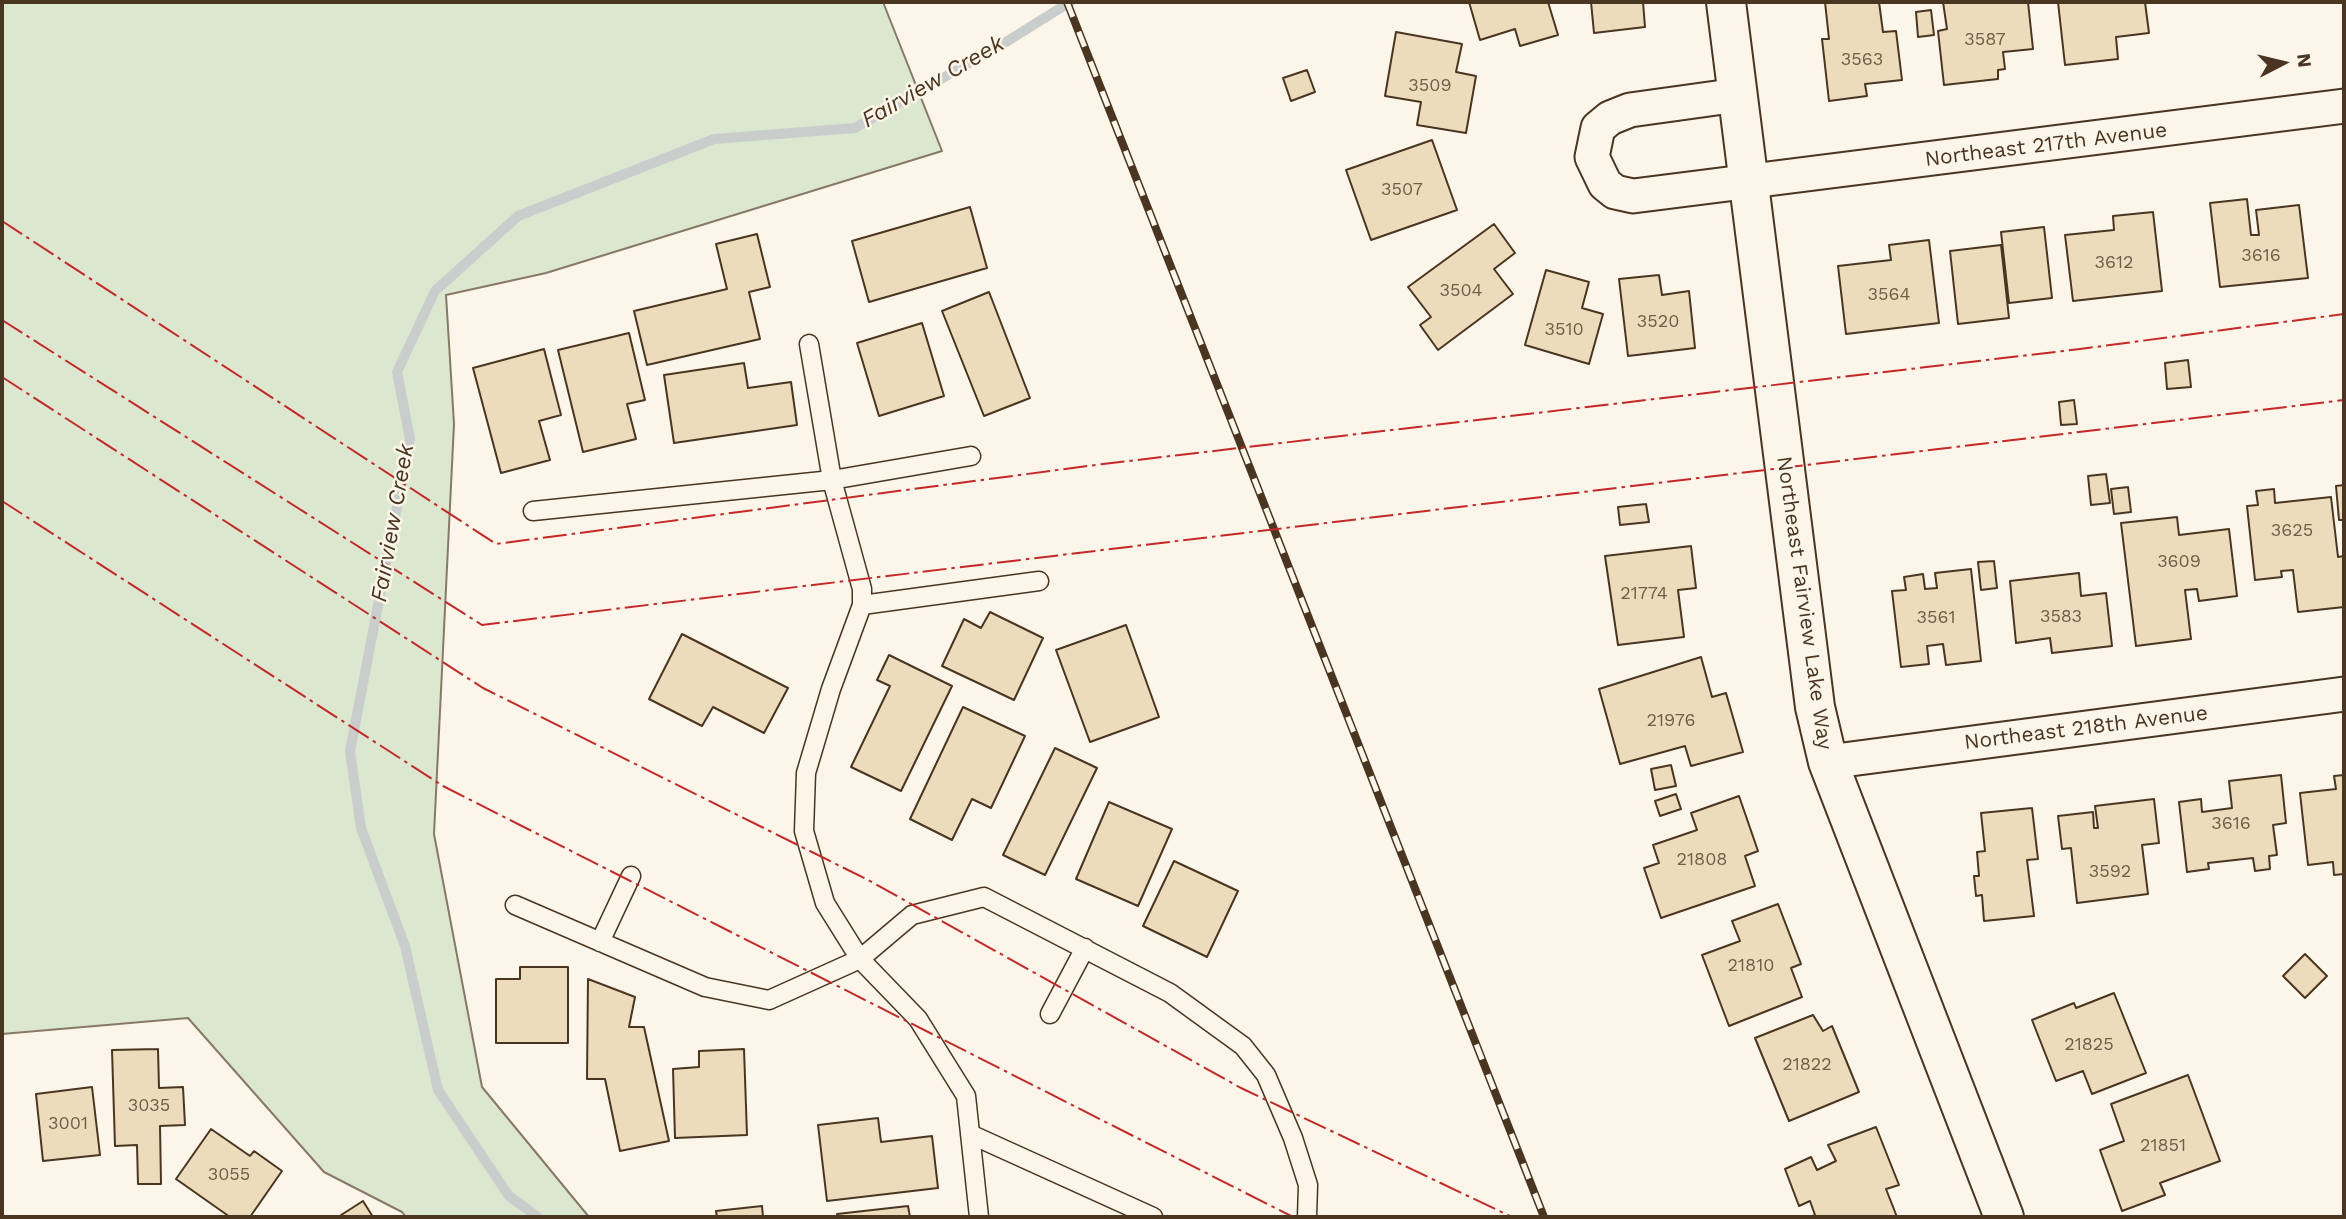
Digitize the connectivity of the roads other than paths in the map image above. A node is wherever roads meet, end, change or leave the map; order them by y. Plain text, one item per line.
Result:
1 (1726, 2) edge
2 (1738, 95) junction
3 (2344, 106) edge
4 (1748, 182) junction
5 (809, 344) dead end
6 (971, 456) dead end
7 (832, 480) junction
8 (533, 511) dead end
9 (1040, 581) dead end
10 (862, 605) junction
11 (2344, 694) edge
12 (1828, 762) junction
13 (631, 876) dead end
14 (515, 905) dead end
15 (600, 942) junction
16 (1085, 948) junction
17 (860, 960) junction
18 (1050, 1014) dead end
19 (970, 1134) junction
20 (979, 1217) edge
21 (1153, 1217) edge
22 (1307, 1217) edge
23 (2004, 1217) edge

1 - 2 street, Northeast Fairview Lake Way
2 - 4 street, Northeast Fairview Lake Way
2 - 4 street, Northeast 217th Avenue
3 - 4 street, Northeast 217th Avenue
4 - 12 street, Northeast Fairview Lake Way
5 - 7 lane
6 - 7 lane
7 - 8 lane
7 - 10 lane
9 - 10 lane
10 - 17 lane
11 - 12 street, Northeast 218th Avenue
12 - 23 street, Northeast Fairview Lake Way
13 - 15 lane
14 - 15 lane
15 - 17 lane
16 - 17 lane
16 - 18 lane
16 - 22 lane
17 - 19 lane
19 - 20 lane
19 - 21 lane

